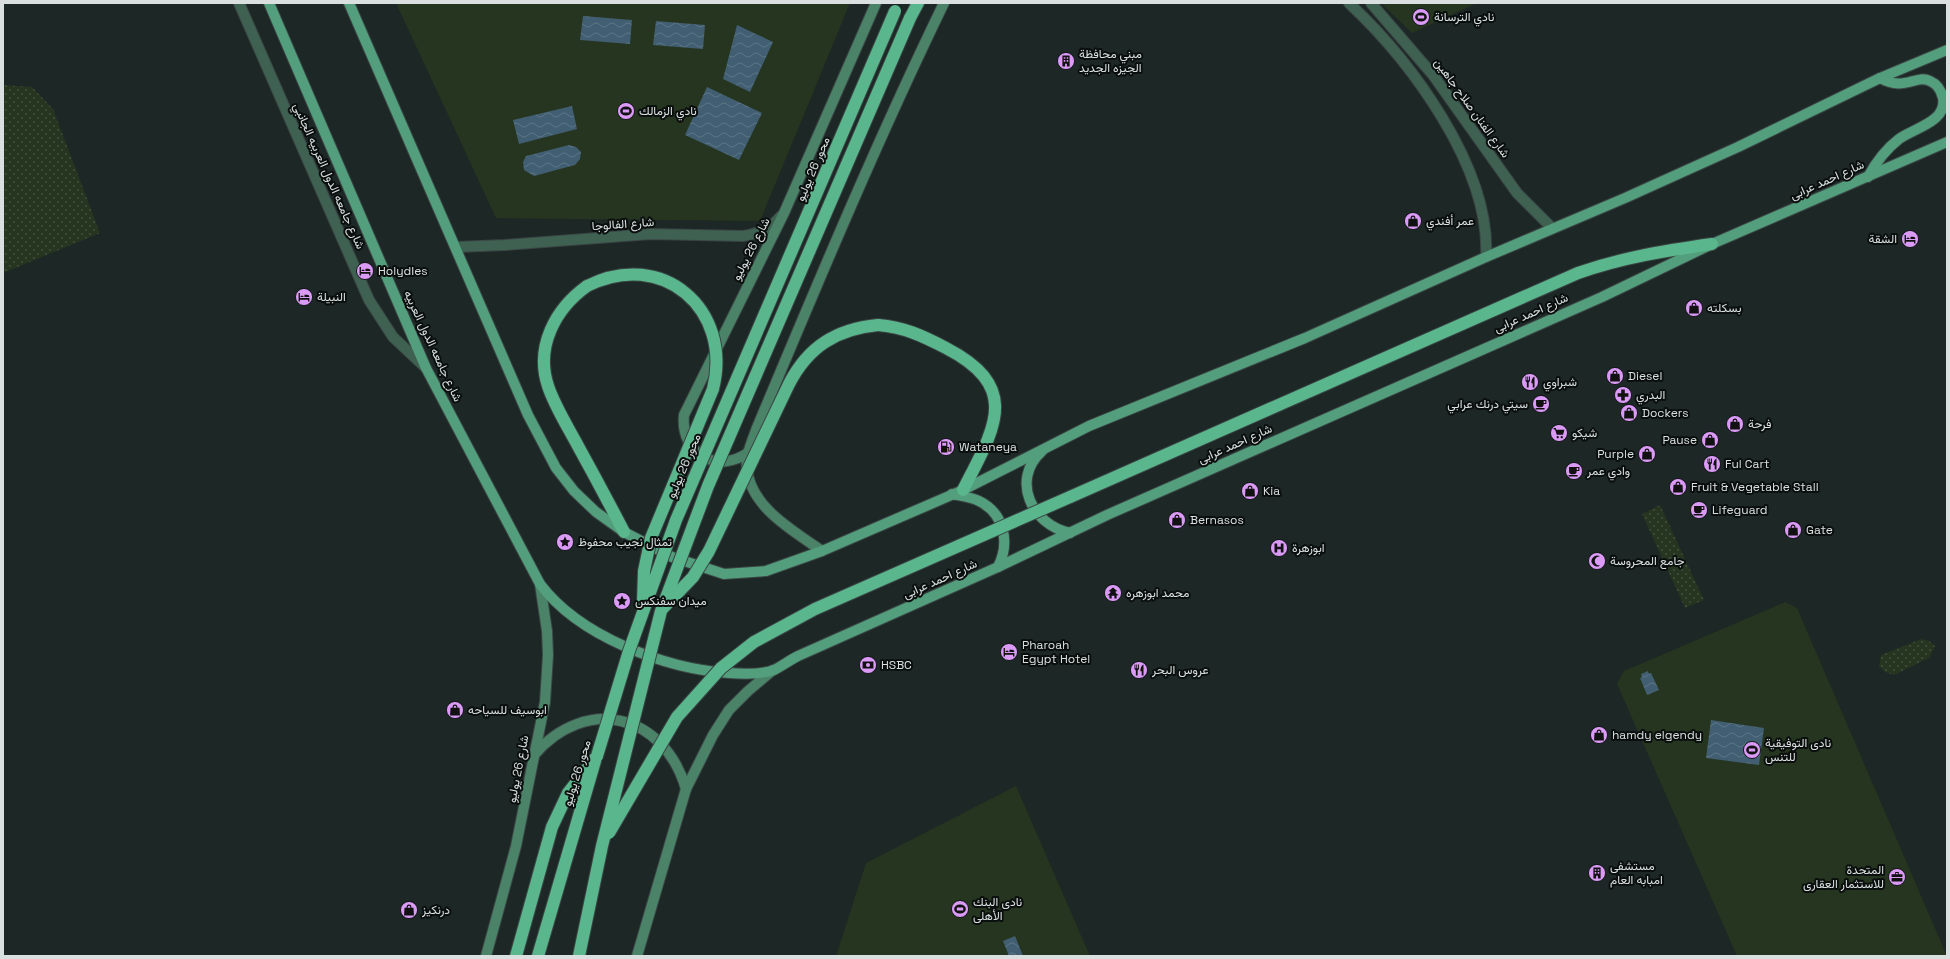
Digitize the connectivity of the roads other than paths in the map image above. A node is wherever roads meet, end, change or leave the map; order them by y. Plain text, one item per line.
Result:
1 (240, 3) edge
2 (269, 3) edge
3 (350, 3) edge
4 (876, 3) edge
5 (918, 3) edge
6 (944, 3) edge
7 (1348, 3) edge
8 (1371, 3) edge
9 (897, 7) edge
10 (1947, 50) edge
11 (1433, 75) junction
12 (1880, 78) junction
13 (1419, 84) junction
14 (1947, 142) edge
15 (1868, 177) junction
16 (784, 212) junction
17 (1552, 228) junction
18 (1712, 244) junction
19 (456, 247) junction
20 (1486, 257) junction
21 (426, 368) junction
22 (1046, 447) junction
23 (749, 452) junction
24 (958, 492) junction
25 (624, 532) junction
26 (1070, 533) junction
27 (822, 551) junction
28 (998, 567) junction
29 (540, 584) junction
30 (644, 609) junction
31 (661, 611) junction
32 (773, 670) junction
33 (533, 756) junction
34 (597, 756) junction
35 (686, 788) junction
36 (602, 846) junction
37 (486, 956) edge
38 (516, 956) edge
39 (538, 956) edge
40 (579, 956) edge
41 (637, 956) edge

1 - 21 street, شارع جامعه الدول العربيه الجانبي
2 - 21 main road, شارع جامعه الدول العربيه
3 - 19 main road
4 - 16 main road, شارع 26 يوليو
5 - 31 highway, bridge
6 - 23 main road
7 - 13 street
8 - 11 street, شارع الفنان صلاح جاهين
9 - 30 highway, محور 26 يوليو, bridge
10 - 12 main road
11 - 13 street
11 - 17 street, شارع الفنان صلاح جاهين
12 - 15 main road
12 - 17 main road
13 - 20 street
14 - 15 main road, شارع احمد عرابى
15 - 18 main road, شارع احمد عرابى
16 - 19 street, شارع الفالوجا
16 - 23 main road, شارع 26 يوليو
17 - 20 main road
18 - 26 main road, شارع احمد عرابى
18 - 36 highway, bridge
19 - 25 main road
20 - 22 main road
21 - 29 main road, شارع جامعه الدول العربيه
22 - 24 main road
22 - 26 main road
23 - 27 main road
24 - 27 main road
24 - 28 main road
24 - 31 highway, bridge
25 - 27 main road
25 - 30 highway, bridge
26 - 28 main road, شارع احمد عرابى
28 - 32 main road, شارع احمد عرابى
29 - 32 main road, شارع احمد عرابى
29 - 33 main road, شارع 26 يوليو
30 - 34 highway, محور 26 يوليو, bridge
31 - 36 highway, bridge
32 - 35 main road
33 - 35 main road
33 - 37 main road, شارع 26 يوليو
34 - 38 highway
34 - 39 highway, محور 26 يوليو
35 - 41 main road
36 - 40 highway, bridge

